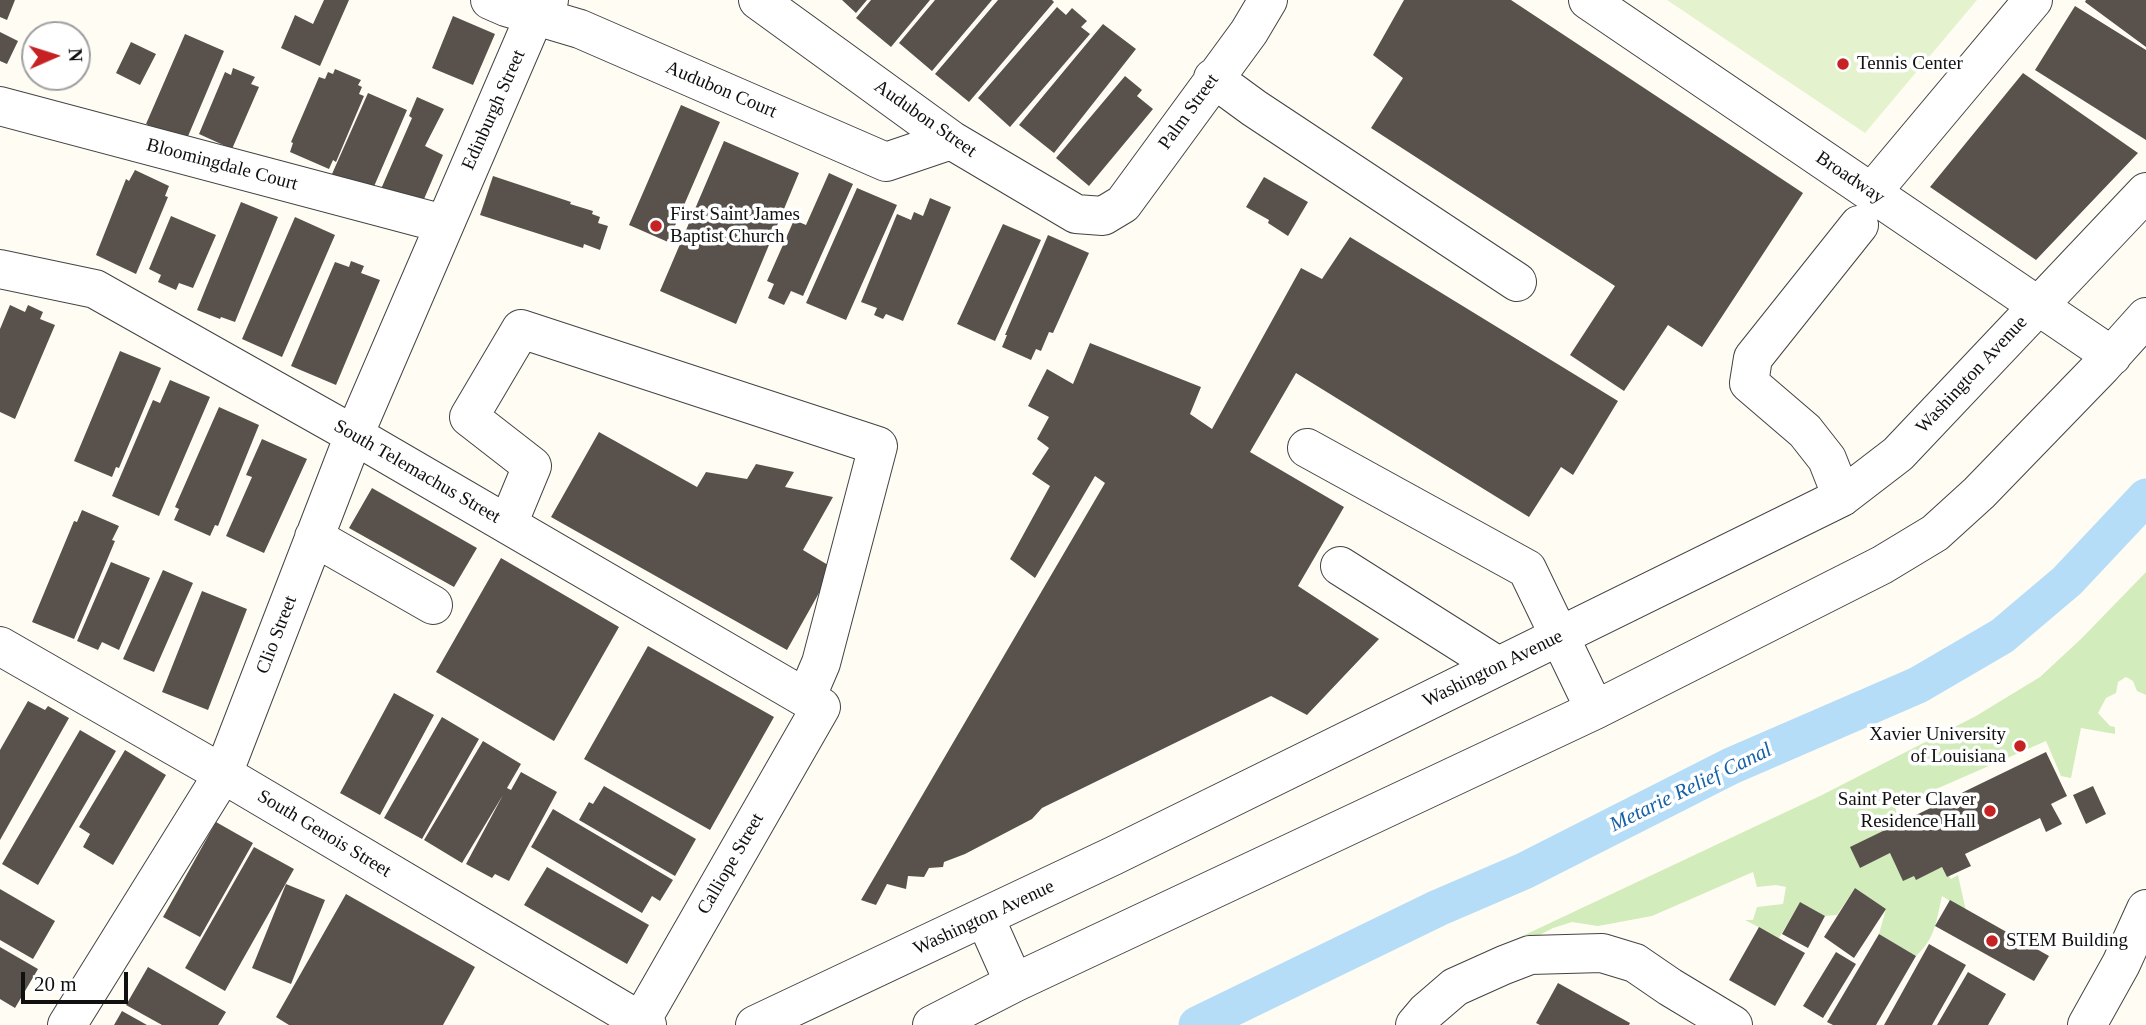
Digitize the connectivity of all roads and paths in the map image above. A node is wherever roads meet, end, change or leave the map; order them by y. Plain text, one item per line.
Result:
1 (490, 0) edge
2 (758, 0) edge
3 (1268, 0) edge
4 (1588, 0) edge
5 (2033, 0) edge
6 (542, 8) edge
7 (1213, 78) junction
8 (0, 106) edge
9 (951, 140) junction
10 (2146, 191) edge
11 (1865, 209) junction
12 (1102, 216) joint
13 (444, 224) junction
14 (0, 269) edge
15 (1517, 282) dead end
16 (2038, 305) junction
17 (2146, 317) edge
18 (2112, 356) junction
19 (354, 435) junction
20 (1307, 448) dead end
21 (1842, 497) junction
22 (508, 524) junction
23 (314, 537) junction
24 (1340, 566) dead end
25 (433, 605) dead end
26 (1560, 636) junction
27 (0, 646) edge
28 (1498, 666) junction
29 (814, 702) junction
30 (1595, 710) junction
31 (223, 774) junction
32 (2146, 909) edge
33 (985, 918) junction
34 (2137, 953) edge
35 (1014, 983) junction
36 (645, 1023) edge
37 (67, 1025) edge
38 (755, 1025) edge
39 (932, 1025) edge
40 (1415, 1025) edge
41 (1734, 1025) edge
42 (2087, 1025) edge

1 - 6 street, Audubon Court
2 - 9 street, Audubon Street
3 - 7 street, Palm Street
4 - 11 street, Broadway
5 - 11 street
6 - 9 street, Audubon Court
6 - 13 street, Edinburgh Street
7 - 12 street, Palm Street
7 - 15 street
8 - 13 street, Bloomingdale Court
9 - 12 street, Audubon Street
10 - 16 street, Washington Avenue
11 - 16 street, Broadway
11 - 21 street
13 - 19 street, Clio Street
14 - 19 street, South Telemachus Street
16 - 18 street, Broadway
16 - 21 street, Washington Avenue
17 - 18 street
18 - 30 street
19 - 22 street, South Telemachus Street
19 - 23 street, Clio Street
20 - 26 street
21 - 26 street, Washington Avenue
22 - 29 street, South Telemachus Street
22 - 29 street, Calliope Street
23 - 25 street
23 - 31 street, Clio Street
24 - 28 street
26 - 28 street, Washington Avenue
26 - 30 street
27 - 31 street, South Genois Street
28 - 33 street, Washington Avenue
29 - 36 street, Calliope Street
30 - 35 street
31 - 36 street, South Genois Street
31 - 37 street, Clio Street
32 - 34 street
33 - 35 street
33 - 38 street, Washington Avenue
34 - 42 street
35 - 39 street
40 - 41 street

